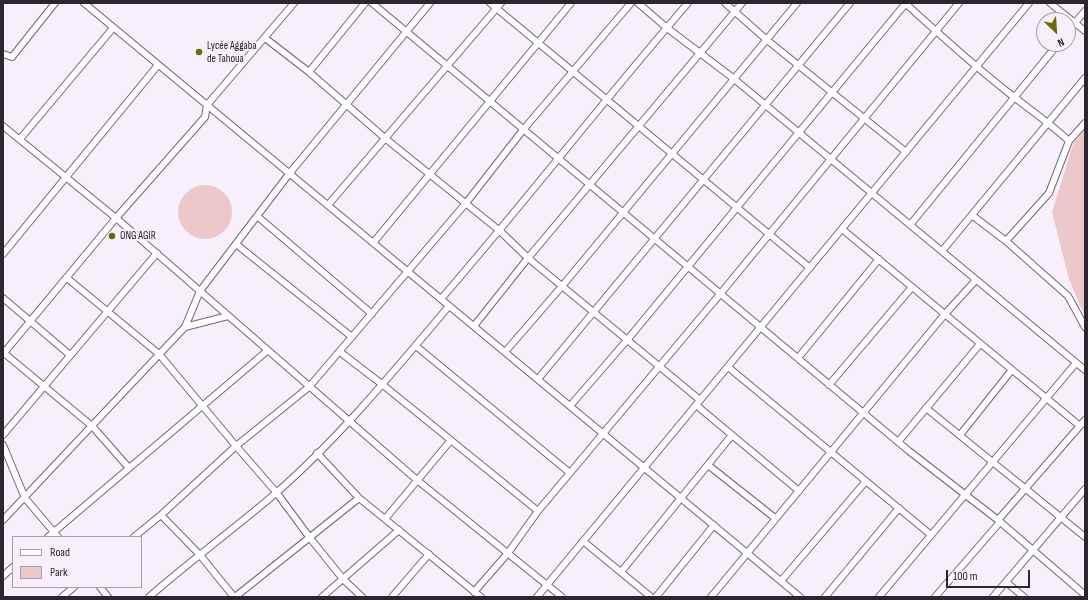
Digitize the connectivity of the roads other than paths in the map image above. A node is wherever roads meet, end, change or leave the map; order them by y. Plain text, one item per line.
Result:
1 (55, 3) edge
2 (84, 3) edge
3 (294, 3) edge
4 (365, 3) edge
5 (372, 3) edge
6 (430, 3) edge
7 (490, 3) edge
8 (501, 3) edge
9 (571, 3) edge
10 (631, 3) edge
11 (638, 3) edge
12 (688, 3) edge
13 (725, 3) edge
14 (742, 3) edge
15 (797, 3) edge
16 (850, 3) edge
17 (905, 3) edge
18 (959, 3) edge
19 (1029, 3) edge
20 (1050, 3) edge
21 (496, 9) junction
22 (735, 11) junction
23 (1085, 11) edge
24 (1061, 12) edge
25 (1076, 22) edge
26 (1076, 24) edge
27 (113, 28) junction
28 (666, 28) junction
29 (1085, 31) edge
30 (406, 32) junction
31 (936, 32) junction
32 (265, 38) junction
33 (767, 40) junction
34 (537, 42) junction
35 (1051, 52) edge
36 (700, 53) junction
37 (3, 54) edge
38 (158, 65) junction
39 (448, 66) junction
40 (799, 66) junction
41 (977, 66) junction
42 (309, 72) junction
43 (572, 72) junction
44 (733, 78) junction
45 (1085, 78) edge
46 (832, 93) junction
47 (1014, 97) junction
48 (490, 100) junction
49 (606, 100) junction
50 (346, 104) junction
51 (207, 105) junction
52 (766, 105) junction
53 (864, 120) junction
54 (1050, 123) junction
55 (1085, 123) edge
56 (3, 126) edge
57 (638, 127) junction
58 (523, 130) junction
59 (799, 133) junction
60 (20, 139) junction
61 (386, 139) junction
62 (1069, 141) junction
63 (906, 152) junction
64 (671, 154) junction
65 (557, 159) junction
66 (831, 160) junction
67 (289, 174) junction
68 (431, 174) junction
69 (67, 177) junction
70 (703, 180) junction
71 (590, 185) junction
72 (871, 193) junction
73 (466, 203) junction
74 (328, 205) junction
75 (737, 207) junction
76 (624, 212) junction
77 (257, 216) junction
78 (972, 216) junction
79 (116, 218) junction
80 (910, 225) junction
81 (842, 229) junction
82 (500, 231) junction
83 (769, 234) junction
84 (656, 238) junction
85 (1006, 242) junction
86 (373, 243) junction
87 (236, 244) junction
88 (942, 252) junction
89 (157, 253) junction
90 (3, 254) edge
91 (528, 258) junction
92 (879, 259) junction
93 (689, 266) junction
94 (810, 268) junction
95 (408, 272) junction
96 (67, 278) junction
97 (976, 280) junction
98 (563, 285) junction
99 (912, 287) junction
100 (200, 291) junction
101 (721, 293) junction
102 (3, 298) edge
103 (441, 299) junction
104 (449, 306) junction
105 (595, 311) junction
106 (108, 312) junction
107 (372, 314) junction
108 (945, 314) junction
109 (228, 316) junction
110 (30, 322) junction
111 (474, 326) junction
112 (761, 326) junction
113 (185, 327) junction
114 (1085, 327) edge
115 (352, 337) junction
116 (628, 339) junction
117 (980, 344) junction
118 (416, 346) junction
119 (268, 351) junction
120 (340, 352) junction
121 (505, 352) junction
122 (3, 354) edge
123 (159, 354) junction
124 (70, 355) junction
125 (798, 358) junction
126 (1076, 363) junction
127 (660, 366) junction
128 (728, 367) junction
129 (1085, 370) edge
130 (1012, 371) junction
131 (538, 380) junction
132 (383, 385) junction
133 (830, 385) junction
134 (43, 386) junction
135 (309, 388) junction
136 (1046, 398) junction
137 (698, 402) junction
138 (202, 406) junction
139 (570, 406) junction
140 (926, 408) junction
141 (864, 413) junction
142 (1085, 420) edge
143 (349, 422) junction
144 (92, 426) junction
145 (1080, 426) junction
146 (603, 433) junction
147 (3, 434) edge
148 (732, 435) junction
149 (960, 435) junction
150 (451, 440) junction
151 (898, 442) junction
152 (3, 445) edge
153 (236, 446) junction
154 (832, 452) junction
155 (317, 453) junction
156 (993, 462) junction
157 (708, 465) junction
158 (129, 468) junction
159 (644, 468) junction
160 (570, 473) junction
161 (417, 480) junction
162 (866, 481) junction
163 (1026, 488) junction
164 (1085, 489) edge
165 (799, 491) junction
166 (276, 492) junction
167 (965, 495) junction
168 (24, 498) junction
169 (359, 498) junction
170 (681, 498) junction
171 (899, 508) junction
172 (538, 511) junction
173 (161, 515) junction
174 (1060, 517) junction
175 (776, 518) junction
176 (385, 519) junction
177 (3, 520) edge
178 (999, 521) junction
179 (714, 525) junction
180 (399, 530) junction
181 (56, 535) edge
182 (931, 535) junction
183 (135, 536) edge
184 (1085, 537) edge
185 (310, 538) junction
186 (583, 541) junction
187 (1031, 550) junction
188 (508, 553) junction
189 (747, 553) junction
190 (429, 554) junction
191 (200, 555) junction
192 (12, 568) edge
193 (621, 572) junction
194 (3, 576) edge
195 (344, 578) junction
196 (781, 581) junction
197 (1006, 582) junction
198 (548, 584) junction
199 (73, 588) edge
200 (101, 588) edge
201 (474, 592) junction
202 (396, 595) edge
203 (1085, 595) edge
204 (62, 597) edge
205 (108, 597) edge
206 (149, 597) edge
207 (234, 597) edge
208 (322, 597) edge
209 (362, 597) edge
210 (481, 597) edge
211 (537, 597) edge
212 (562, 597) edge
213 (651, 597) edge
214 (656, 597) edge
215 (711, 597) edge
216 (800, 597) edge
217 (825, 597) edge
218 (880, 597) edge
219 (935, 597) edge
220 (993, 597) edge
221 (1024, 597) edge

1 - 37 street
2 - 27 street
3 - 32 street
4 - 42 street
5 - 30 street
6 - 30 street
7 - 21 street
8 - 21 street
9 - 34 street
10 - 43 street
11 - 28 street
12 - 28 street
13 - 22 street
14 - 22 street
15 - 33 street
16 - 40 street
17 - 31 street
17 - 46 street
18 - 31 street
19 - 41 street
20 - 24 street
21 - 34 street
21 - 39 street
22 - 33 street
22 - 36 street
23 - 25 street
26 - 29 street
27 - 38 street
27 - 60 street
28 - 36 street
28 - 49 street
30 - 39 street
30 - 50 street
31 - 41 street
31 - 53 street
32 - 42 street
32 - 51 street
33 - 40 street
33 - 44 street
34 - 43 street
34 - 48 street
35 - 47 street
36 - 44 street
36 - 57 street
38 - 51 street
38 - 69 street
39 - 48 street
39 - 61 street
40 - 46 street
40 - 52 street
41 - 47 street
41 - 63 street
42 - 50 street
43 - 49 street
43 - 58 street
44 - 52 street
44 - 64 street
45 - 54 street
46 - 53 street
46 - 59 street
47 - 54 street
47 - 80 street
48 - 58 street
48 - 68 street
49 - 57 street
49 - 65 street
50 - 61 street
50 - 67 street
51 - 67 street
51 - 79 street
52 - 59 street
52 - 70 street
53 - 63 street
53 - 66 street
54 - 62 street
54 - 78 street
55 - 62 street
56 - 60 street
57 - 64 street
57 - 71 street
58 - 65 street
58 - 73 street
59 - 66 street
59 - 75 street
60 - 69 street
61 - 68 street
61 - 74 street
62 - 85 street
63 - 72 street
64 - 70 street
64 - 76 street
65 - 71 street
65 - 82 street
66 - 72 street
66 - 83 street
67 - 74 street
67 - 77 street
68 - 73 street
68 - 86 street
69 - 79 street
69 - 90 street
70 - 75 street
70 - 84 street
71 - 76 street
71 - 91 street
72 - 80 street
72 - 81 street
73 - 82 street
73 - 95 street
74 - 86 street
75 - 83 street
75 - 93 street
76 - 84 street
76 - 98 street
77 - 87 street
77 - 107 street
78 - 85 street
78 - 88 street
79 - 89 street
79 - 96 street
80 - 88 street
81 - 92 street
81 - 94 street
82 - 91 street
82 - 103 street
83 - 94 street
83 - 101 street
84 - 93 street
84 - 105 street
85 - 114 street
86 - 95 street
87 - 100 street
87 - 115 street
88 - 97 street
89 - 100 street
89 - 106 street
91 - 98 street
91 - 111 street
92 - 99 street
92 - 125 street
93 - 101 street
93 - 116 street
94 - 112 street
95 - 103 street
95 - 107 street
96 - 106 street
96 - 110 street
97 - 108 street
97 - 126 street
98 - 105 street
98 - 121 street
99 - 108 street
99 - 133 street
100 - 109 street
100 - 113 street
101 - 112 street
101 - 127 street
102 - 110 street
103 - 104 street
104 - 111 street
104 - 118 street
105 - 116 street
105 - 131 street
106 - 123 street
106 - 124 street
107 - 115 street
108 - 117 street
108 - 141 street
109 - 113 street
109 - 119 street
110 - 122 street
110 - 124 street
111 - 121 street
112 - 125 street
112 - 128 street
113 - 123 street
115 - 120 street
116 - 127 street
116 - 139 street
117 - 130 street
117 - 140 street
118 - 132 street
118 - 160 street
119 - 135 street
119 - 138 street
120 - 132 street
120 - 135 street
121 - 131 street
122 - 134 street
123 - 138 street
123 - 144 street
124 - 134 street
125 - 133 street
126 - 129 street
126 - 136 street
127 - 137 street
127 - 146 street
128 - 137 street
128 - 154 street
130 - 136 street
130 - 149 street
131 - 139 street
132 - 143 street
132 - 150 street
133 - 141 street
134 - 144 street
134 - 147 street
135 - 143 street
135 - 153 street
136 - 145 street
136 - 156 street
137 - 148 street
137 - 159 street
138 - 153 street
138 - 158 street
139 - 146 street
140 - 149 street
140 - 151 street
141 - 151 street
141 - 154 street
142 - 145 street
143 - 155 street
143 - 161 street
144 - 158 street
144 - 168 street
145 - 163 street
146 - 159 street
146 - 160 street
148 - 157 street
148 - 165 street
149 - 156 street
150 - 161 street
150 - 172 street
151 - 167 street
152 - 168 street
153 - 166 street
153 - 173 street
154 - 162 street
154 - 165 street
155 - 166 street
155 - 169 street
156 - 163 street
156 - 167 street
157 - 170 street
157 - 175 street
158 - 181 street
159 - 170 street
159 - 186 street
160 - 172 street
161 - 176 street
161 - 188 street
162 - 171 street
162 - 196 street
163 - 174 street
163 - 178 street
164 - 174 street
165 - 175 street
166 - 185 street
166 - 191 street
167 - 178 street
167 - 182 street
168 - 177 street
168 - 181 street
169 - 176 street
169 - 185 street
170 - 179 street
170 - 193 street
171 - 182 street
171 - 217 street
172 - 188 street
173 - 183 street
173 - 191 street
174 - 184 street
174 - 187 street
175 - 189 street
176 - 180 street
178 - 187 street
178 - 219 street
179 - 189 street
179 - 214 street
180 - 190 street
180 - 195 street
182 - 218 street
185 - 195 street
185 - 207 street
186 - 193 street
186 - 198 street
187 - 197 street
187 - 203 street
188 - 198 street
188 - 201 street
189 - 196 street
189 - 215 street
190 - 201 street
190 - 202 street
191 - 206 street
191 - 207 street
192 - 194 street
193 - 213 street
195 - 208 street
195 - 209 street
196 - 216 street
197 - 220 street
197 - 221 street
198 - 211 street
198 - 212 street
199 - 204 street
200 - 205 street
201 - 210 street

